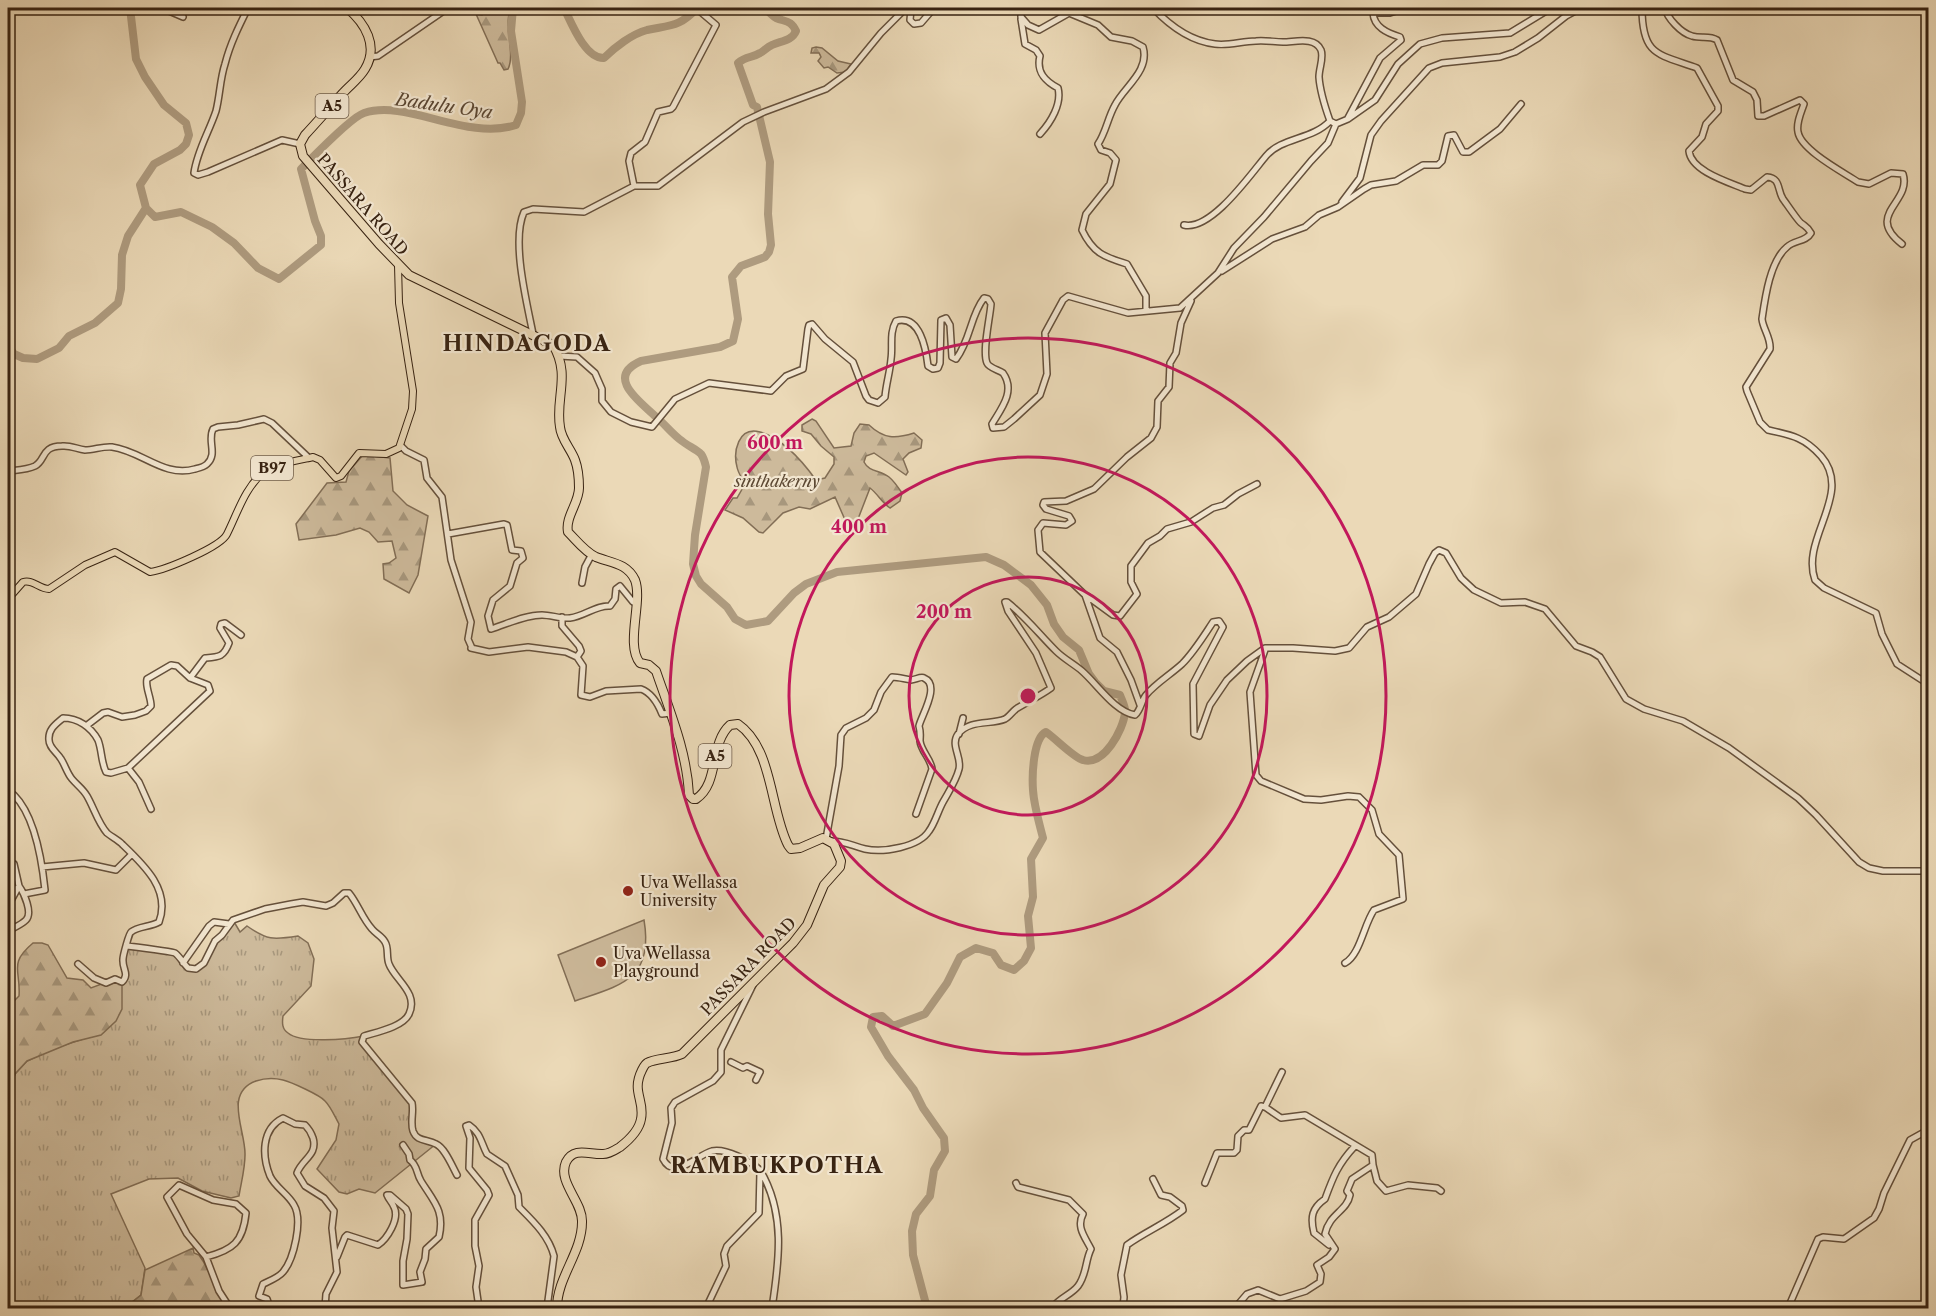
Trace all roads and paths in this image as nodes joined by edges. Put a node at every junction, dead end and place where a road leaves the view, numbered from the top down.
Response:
1 (11, 8) edge
2 (162, 8) edge
3 (248, 8) edge
4 (347, 8) edge
5 (448, 8) edge
6 (907, 8) edge
7 (934, 8) edge
8 (1021, 8) edge
9 (1154, 8) edge
10 (1405, 8) edge
11 (1551, 8) edge
12 (1581, 8) edge
13 (1642, 8) edge
14 (1665, 8) edge
15 (698, 10) edge
16 (8, 12) edge
17 (183, 17) dead end
18 (1021, 17) junction
19 (369, 57) junction
20 (1521, 104) dead end
21 (1348, 119) junction
22 (1333, 123) junction
23 (1040, 134) dead end
24 (300, 144) junction
25 (634, 186) junction
26 (1338, 207) junction
27 (1184, 225) dead end
28 (1902, 244) dead end
29 (398, 265) junction
30 (1218, 273) junction
31 (1192, 299) junction
32 (1146, 311) junction
33 (533, 334) junction
34 (558, 356) junction
35 (401, 446) junction
36 (309, 458) junction
37 (8, 471) edge
38 (1257, 484) dead end
39 (447, 534) junction
40 (592, 554) junction
41 (582, 583) dead end
42 (1085, 595) junction
43 (8, 599) edge
44 (636, 602) junction
45 (562, 617) junction
46 (241, 635) dead end
47 (1265, 648) junction
48 (577, 657) junction
49 (190, 678) junction
50 (1929, 684) edge
51 (1140, 705) junction
52 (671, 713) junction
53 (963, 718) dead end
54 (86, 726) junction
55 (959, 734) junction
56 (128, 768) junction
57 (14, 795) dead end
58 (151, 809) dead end
59 (916, 814) dead end
60 (828, 840) junction
61 (131, 855) junction
62 (14, 864) dead end
63 (42, 867) junction
64 (1929, 875) edge
65 (8, 876) edge
66 (17, 889) junction
67 (24, 894) junction
68 (8, 906) edge
69 (230, 924) junction
70 (8, 931) edge
71 (127, 946) junction
72 (183, 963) junction
73 (1345, 963) dead end
74 (78, 964) dead end
75 (757, 978) junction
76 (731, 1062) dead end
77 (1282, 1072) dead end
78 (756, 1080) dead end
79 (1265, 1107) junction
80 (1929, 1130) edge
81 (403, 1145) dead end
82 (1355, 1146) junction
83 (1373, 1165) junction
84 (760, 1170) junction
85 (457, 1175) dead end
86 (1153, 1179) dead end
87 (1205, 1183) dead end
88 (1016, 1184) dead end
89 (1441, 1191) dead end
90 (1334, 1250) junction
91 (206, 1257) junction
92 (336, 1259) junction
93 (230, 1308) edge
94 (270, 1308) edge
95 (325, 1308) edge
96 (479, 1308) edge
97 (547, 1308) edge
98 (557, 1308) edge
99 (706, 1308) edge
100 (772, 1308) edge
101 (1052, 1308) edge
102 (1123, 1308) edge
103 (1235, 1308) edge
104 (1788, 1308) edge

1 - 16 street
2 - 17 street
3 - 24 street
4 - 19 highway
5 - 19 street
6 - 7 street
6 - 25 street
8 - 18 street
9 - 22 street
10 - 21 street
11 - 21 street
12 - 26 street
13 - 50 street
14 - 28 street
15 - 25 street
18 - 23 street
18 - 32 street
19 - 24 highway, PASSARA ROAD / A5
20 - 26 street
21 - 22 street
22 - 27 street
22 - 30 street
24 - 29 highway, PASSARA ROAD
25 - 33 street
26 - 30 street
29 - 33 highway, PASSARA ROAD
29 - 35 main road
30 - 31 street
31 - 32 street
31 - 42 street
32 - 34 street
33 - 34 highway, PASSARA ROAD
34 - 40 highway, A5
35 - 36 main road, B97
35 - 39 street
36 - 37 street
36 - 43 main road, B97
38 - 42 street
39 - 45 street
39 - 48 street
40 - 41 street
40 - 44 highway, A5
42 - 51 street
44 - 45 street
44 - 52 highway, A5
45 - 48 street
46 - 49 street
47 - 51 street
47 - 64 street
47 - 73 street
48 - 52 street
49 - 54 street
49 - 56 street
51 - 55 street
52 - 60 highway, A5
53 - 55 street
54 - 56 street
54 - 61 street
55 - 60 street
56 - 58 street
57 - 63 street
59 - 60 street
60 - 75 highway, PASSARA ROAD
61 - 63 street
61 - 71 street
62 - 66 street
63 - 67 street
65 - 66 street
66 - 67 street
66 - 68 street
67 - 70 street
69 - 72 street
69 - 72 street
69 - 85 street
71 - 72 street
71 - 74 street
75 - 84 street
75 - 98 highway, PASSARA ROAD
76 - 78 street
77 - 79 street
79 - 82 street
79 - 87 street
80 - 104 street
81 - 92 street
82 - 83 street
82 - 90 street
83 - 89 street
83 - 90 street
84 - 99 street
84 - 100 street
86 - 102 street
88 - 101 street
90 - 103 street
91 - 91 street
91 - 93 street
92 - 94 street
92 - 95 street
96 - 97 street

